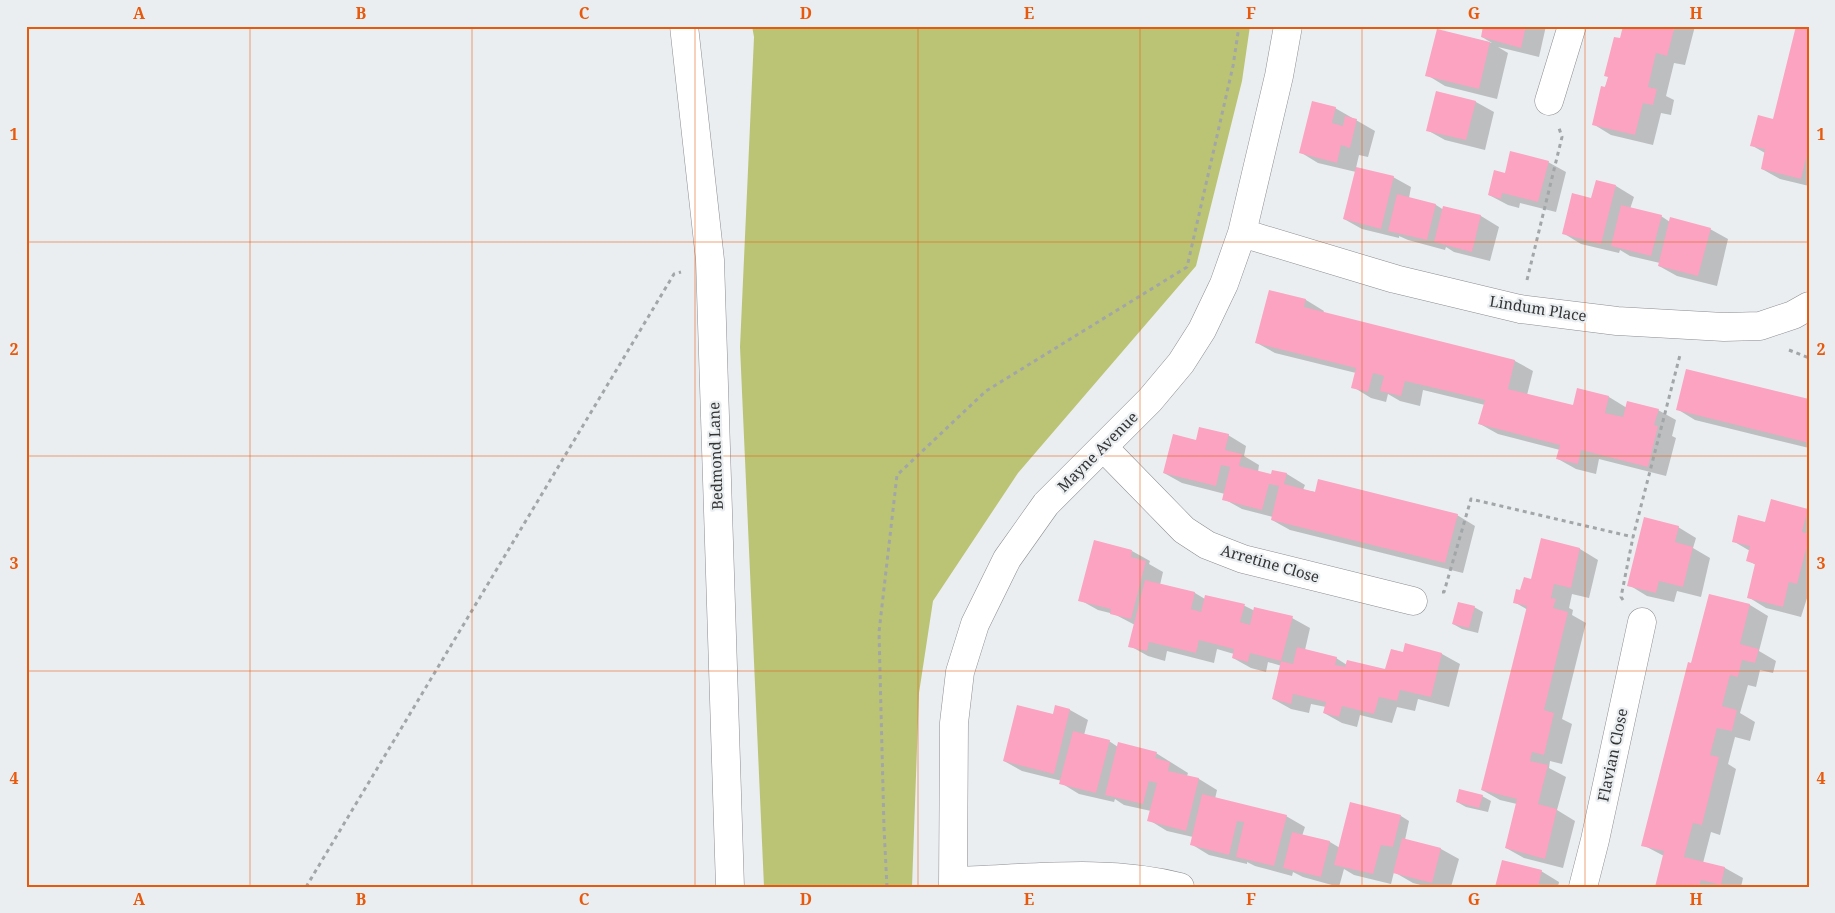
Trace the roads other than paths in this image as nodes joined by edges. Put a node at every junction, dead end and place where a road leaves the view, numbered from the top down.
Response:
1 (684, 26) edge
2 (1288, 26) edge
3 (1572, 26) edge
4 (1549, 101) road end
5 (1242, 233) junction
6 (1809, 306) edge
7 (1103, 447) junction
8 (1424, 596) road end
9 (1642, 622) road end
10 (953, 884) edge
11 (730, 887) edge
12 (1180, 887) edge
13 (1583, 887) edge

1 - 11 street, Bedmond Lane
2 - 5 street, Mayne Avenue
3 - 4 street
5 - 6 street, Lindum Place
5 - 7 street, Mayne Avenue
7 - 8 street, Arretine Close
7 - 10 street, Mayne Avenue
9 - 13 street, Flavian Close
10 - 12 street

